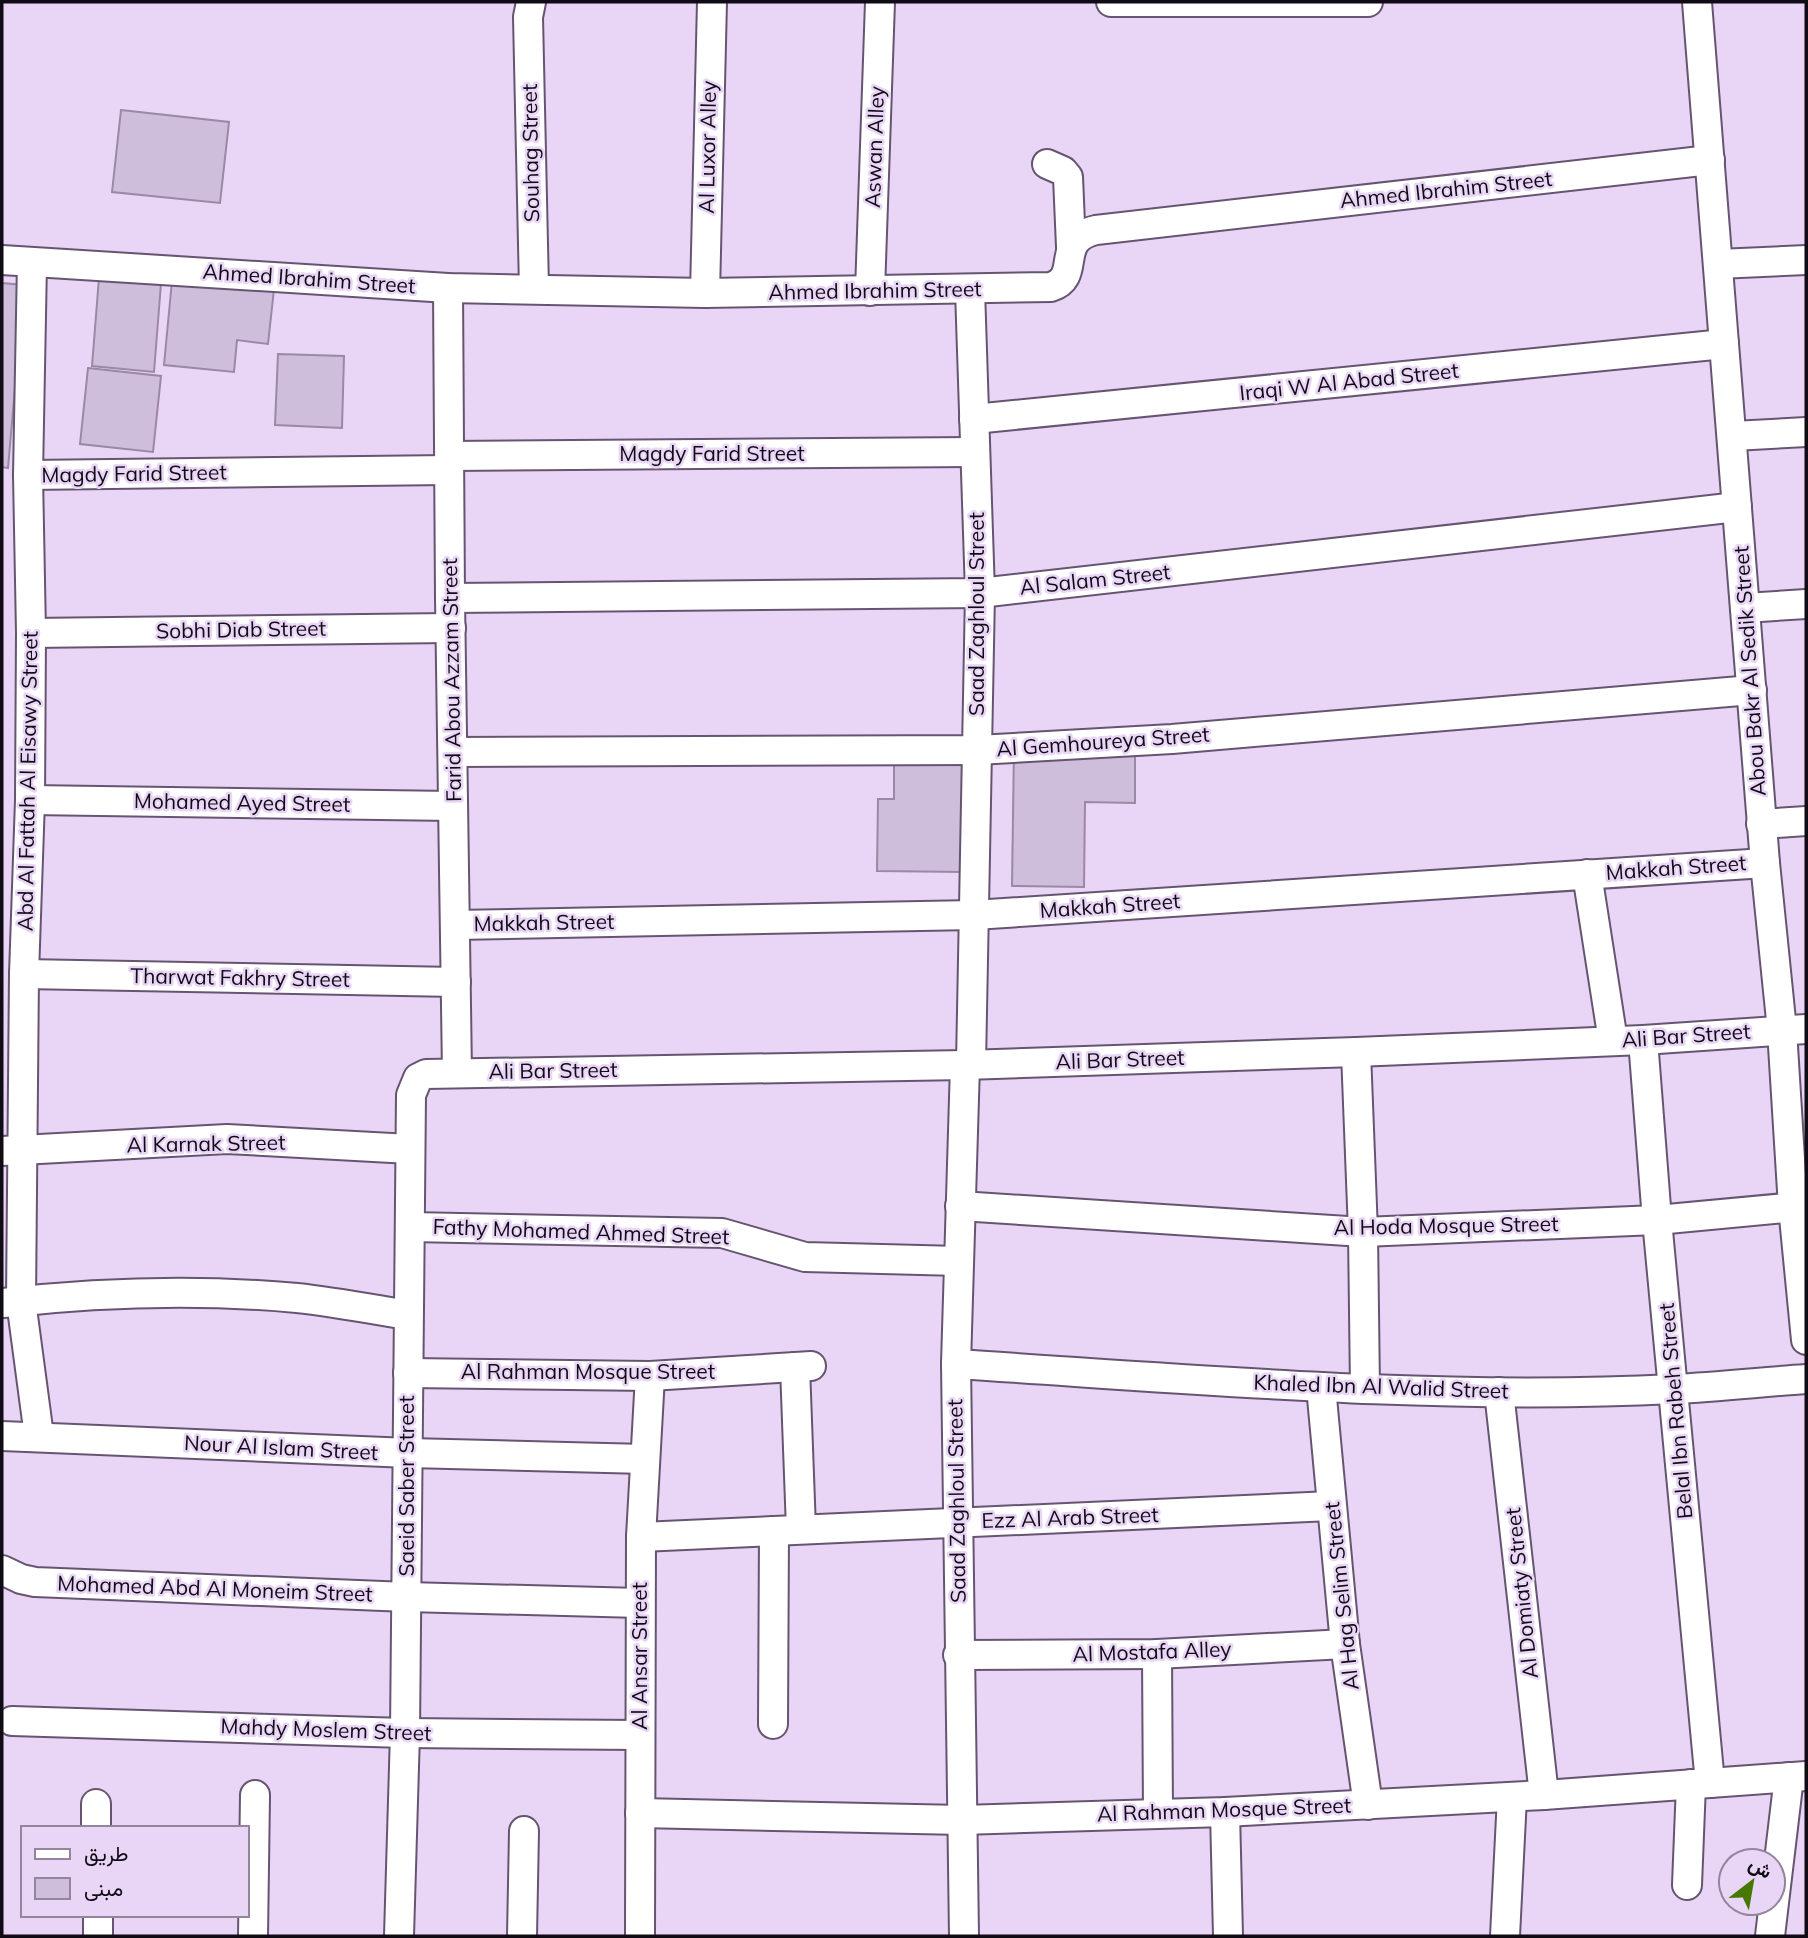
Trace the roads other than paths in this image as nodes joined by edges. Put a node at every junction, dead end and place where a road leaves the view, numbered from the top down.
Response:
1 (712, 2) edge
2 (880, 2) edge
3 (1111, 2) edge
4 (1368, 2) edge
5 (1697, 2) edge
6 (530, 9) edge
7 (1710, 160) junction
8 (1047, 164) dead end
9 (1071, 247) junction
10 (2, 260) edge
11 (1806, 260) edge
12 (32, 262) junction
13 (1718, 264) junction
14 (448, 288) junction
15 (534, 289) junction
16 (970, 290) junction
17 (870, 292) junction
18 (705, 293) junction
19 (1724, 344) junction
20 (974, 419) junction
21 (1806, 432) edge
22 (1732, 436) junction
23 (975, 452) junction
24 (450, 463) junction
25 (29, 475) junction
26 (1737, 507) junction
27 (980, 593) junction
28 (450, 598) junction
29 (1806, 604) edge
30 (1745, 608) junction
31 (451, 628) junction
32 (31, 633) junction
33 (1752, 690) junction
34 (978, 750) junction
35 (453, 752) junction
36 (30, 800) junction
37 (453, 806) junction
38 (1806, 821) edge
39 (1761, 824) junction
40 (1765, 863) junction
41 (1587, 874) junction
42 (974, 915) junction
43 (455, 925) junction
44 (24, 974) junction
45 (456, 982) junction
46 (1794, 1029) edge
47 (1643, 1040) junction
48 (1612, 1041) junction
49 (1356, 1052) junction
50 (968, 1065) junction
51 (457, 1073) junction
52 (410, 1149) junction
53 (12, 1152) edge
54 (960, 1206) junction
55 (1799, 1207) edge
56 (1657, 1220) junction
57 (410, 1227) junction
58 (1363, 1231) junction
59 (958, 1261) junction
60 (11, 1302) edge
61 (408, 1315) junction
62 (1806, 1340) edge
63 (956, 1364) junction
64 (408, 1373) junction
65 (650, 1376) junction
66 (1806, 1379) edge
67 (1321, 1387) junction
68 (1365, 1389) junction
69 (1674, 1389) junction
70 (1499, 1392) junction
71 (2, 1436) edge
72 (39, 1436) junction
73 (409, 1453) junction
74 (645, 1460) junction
75 (1331, 1506) junction
76 (957, 1522) junction
77 (787, 1530) junction
78 (641, 1537) junction
79 (2, 1570) edge
80 (407, 1597) junction
81 (640, 1603) junction
82 (1345, 1644) junction
83 (1157, 1654) junction
84 (958, 1655) junction
85 (12, 1721) dead end
86 (773, 1724) dead end
87 (405, 1733) junction
88 (640, 1735) junction
89 (1798, 1777) edge
90 (1701, 1784) junction
91 (255, 1795) dead end
92 (1544, 1795) junction
93 (1512, 1797) junction
94 (1368, 1805) junction
95 (1225, 1812) junction
96 (640, 1813) junction
97 (1158, 1813) junction
98 (962, 1820) junction
99 (524, 1831) dead end
100 (1687, 1885) dead end
101 (98, 1917) edge
102 (99, 1936) edge
103 (253, 1936) edge
104 (399, 1936) edge
105 (522, 1936) edge
106 (640, 1936) edge
107 (964, 1936) edge
108 (1228, 1936) edge
109 (1505, 1936) edge
110 (1770, 1936) edge

1 - 18 street, Al Luxor Alley
2 - 17 street, Aswan Alley
3 - 4 street
5 - 7 street, Abou Bakr Al Sedik Street
6 - 15 street, Souhag Street
7 - 9 street, Ahmed Ibrahim Street
7 - 13 street, Abou Bakr Al Sedik Street
8 - 9 street
9 - 16 street, Ahmed Ibrahim Street
10 - 12 street, Ahmed Ibrahim Street
11 - 13 street
12 - 14 street, Ahmed Ibrahim Street
12 - 25 street, Abd Al Fattah Al Eisawy Street
13 - 19 street, Abou Bakr Al Sedik Street
14 - 15 street, Ahmed Ibrahim Street
14 - 24 street, Farid Abou Azzam Street
15 - 18 street, Ahmed Ibrahim Street
16 - 17 street, Ahmed Ibrahim Street
16 - 20 street, Saad Zaghloul Street
17 - 18 street, Ahmed Ibrahim Street
19 - 20 street, Iraqi W Al Abad Street
19 - 22 street, Abou Bakr Al Sedik Street
20 - 23 street, Saad Zaghloul Street
21 - 22 street
22 - 26 street, Abou Bakr Al Sedik Street
23 - 24 street, Magdy Farid Street
23 - 27 street, Saad Zaghloul Street
24 - 25 street, Magdy Farid Street
24 - 28 street, Farid Abou Azzam Street
25 - 32 street, Abd Al Fattah Al Eisawy Street
26 - 27 street, Al Salam Street
26 - 30 street, Abou Bakr Al Sedik Street
27 - 28 street, Al Salam Street
27 - 34 street, Saad Zaghloul Street
28 - 31 street, Farid Abou Azzam Street
29 - 30 street
30 - 33 street, Abou Bakr Al Sedik Street
31 - 32 street, Sobhi Diab Street
31 - 35 street, Farid Abou Azzam Street
32 - 36 street, Abd Al Fattah Al Eisawy Street
33 - 34 street, Al Gemhoureya Street
33 - 39 street, Abou Bakr Al Sedik Street
34 - 35 street, Al Gemhoureya Street
34 - 42 street, Saad Zaghloul Street
35 - 37 street, Farid Abou Azzam Street
36 - 37 street, Mohamed Ayed Street
36 - 44 street, Abd Al Fattah Al Eisawy Street
37 - 43 street, Farid Abou Azzam Street
38 - 39 street, Makkah Street
39 - 40 street, Abou Bakr Al Sedik Street
40 - 41 street, Makkah Street
40 - 46 street, Abou Bakr Al Sedik Street
41 - 42 street, Makkah Street
41 - 48 street
42 - 43 street, Makkah Street
42 - 50 street, Saad Zaghloul Street
43 - 45 street, Farid Abou Azzam Street
44 - 45 street, Tharwat Fakhry Street
44 - 53 street, Abd Al Fattah Al Eisawy Street
45 - 51 street, Farid Abou Azzam Street
46 - 47 street, Ali Bar Street
46 - 55 street, Abou Bakr Al Sedik Street
47 - 48 street, Ali Bar Street
47 - 56 street, Belal Ibn Rabeh Street
48 - 49 street, Ali Bar Street
49 - 50 street, Ali Bar Street
49 - 58 street
50 - 51 street, Ali Bar Street
50 - 54 street, Saad Zaghloul Street
51 - 52 street, Saeid Saber Street
52 - 53 street, Al Karnak Street
52 - 57 street, Saeid Saber Street
53 - 60 street, Abd Al Fattah Al Eisawy Street
54 - 58 street, Al Hoda Mosque Street
54 - 59 street, Saad Zaghloul Street
55 - 56 street, Al Hoda Mosque Street
55 - 62 street, Abou Bakr Al Sedik Street
56 - 58 street, Al Hoda Mosque Street
56 - 69 street, Belal Ibn Rabeh Street
57 - 59 street, Fathy Mohamed Ahmed Street
57 - 61 street, Saeid Saber Street
58 - 68 street
59 - 63 street, Saad Zaghloul Street
60 - 61 street
60 - 72 street, Abd Al Fattah Al Eisawy Street
61 - 64 street, Saeid Saber Street
63 - 67 street, Khaled Ibn Al Walid Street
63 - 76 street, Saad Zaghloul Street
64 - 65 street, Al Rahman Mosque Street
64 - 73 street, Saeid Saber Street
65 - 74 street, Al Ansar Street
65 - 77 street, Al Rahman Mosque Street
66 - 69 street, Khaled Ibn Al Walid Street
67 - 68 street, Khaled Ibn Al Walid Street
67 - 75 street, Al Hag Selim Street
68 - 70 street, Khaled Ibn Al Walid Street
69 - 70 street, Khaled Ibn Al Walid Street
69 - 90 street, Belal Ibn Rabeh Street
70 - 92 street, Al Domiaty Street
71 - 72 street, Nour Al Islam Street
72 - 73 street, Nour Al Islam Street
73 - 74 street, Nour Al Islam Street
73 - 80 street, Saeid Saber Street
74 - 78 street, Al Ansar Street
75 - 76 street, Ezz Al Arab Street
75 - 82 street, Al Hag Selim Street
76 - 77 street, Ezz Al Arab Street
76 - 84 street, Saad Zaghloul Street
77 - 78 street, Ezz Al Arab Street
77 - 86 street
78 - 81 street, Al Ansar Street
79 - 80 street, Mohamed Abd Al Moneim Street
80 - 81 street, Mohamed Abd Al Moneim Street
80 - 87 street, Saeid Saber Street
81 - 88 street, Al Ansar Street
82 - 83 street, Al Mostafa Alley
82 - 94 street, Al Hag Selim Street
83 - 84 street, Al Mostafa Alley
83 - 97 street
84 - 98 street, Saad Zaghloul Street
85 - 87 street, Mahdy Moslem Street
87 - 88 street, Mahdy Moslem Street
87 - 104 street, Saeid Saber Street
88 - 96 street, Al Ansar Street
89 - 90 street, Al Rahman Mosque Street
89 - 110 street
90 - 92 street, Al Rahman Mosque Street
90 - 100 street, Belal Ibn Rabeh Street
91 - 103 street
92 - 93 street, Al Rahman Mosque Street
93 - 94 street, Al Rahman Mosque Street
93 - 109 street
94 - 95 street, Al Rahman Mosque Street
95 - 97 street, Al Rahman Mosque Street
95 - 108 street
96 - 98 street, Al Rahman Mosque Street
96 - 106 street, Al Ansar Street
97 - 98 street, Al Rahman Mosque Street
98 - 107 street, Saad Zaghloul Street
99 - 105 street
101 - 102 street

